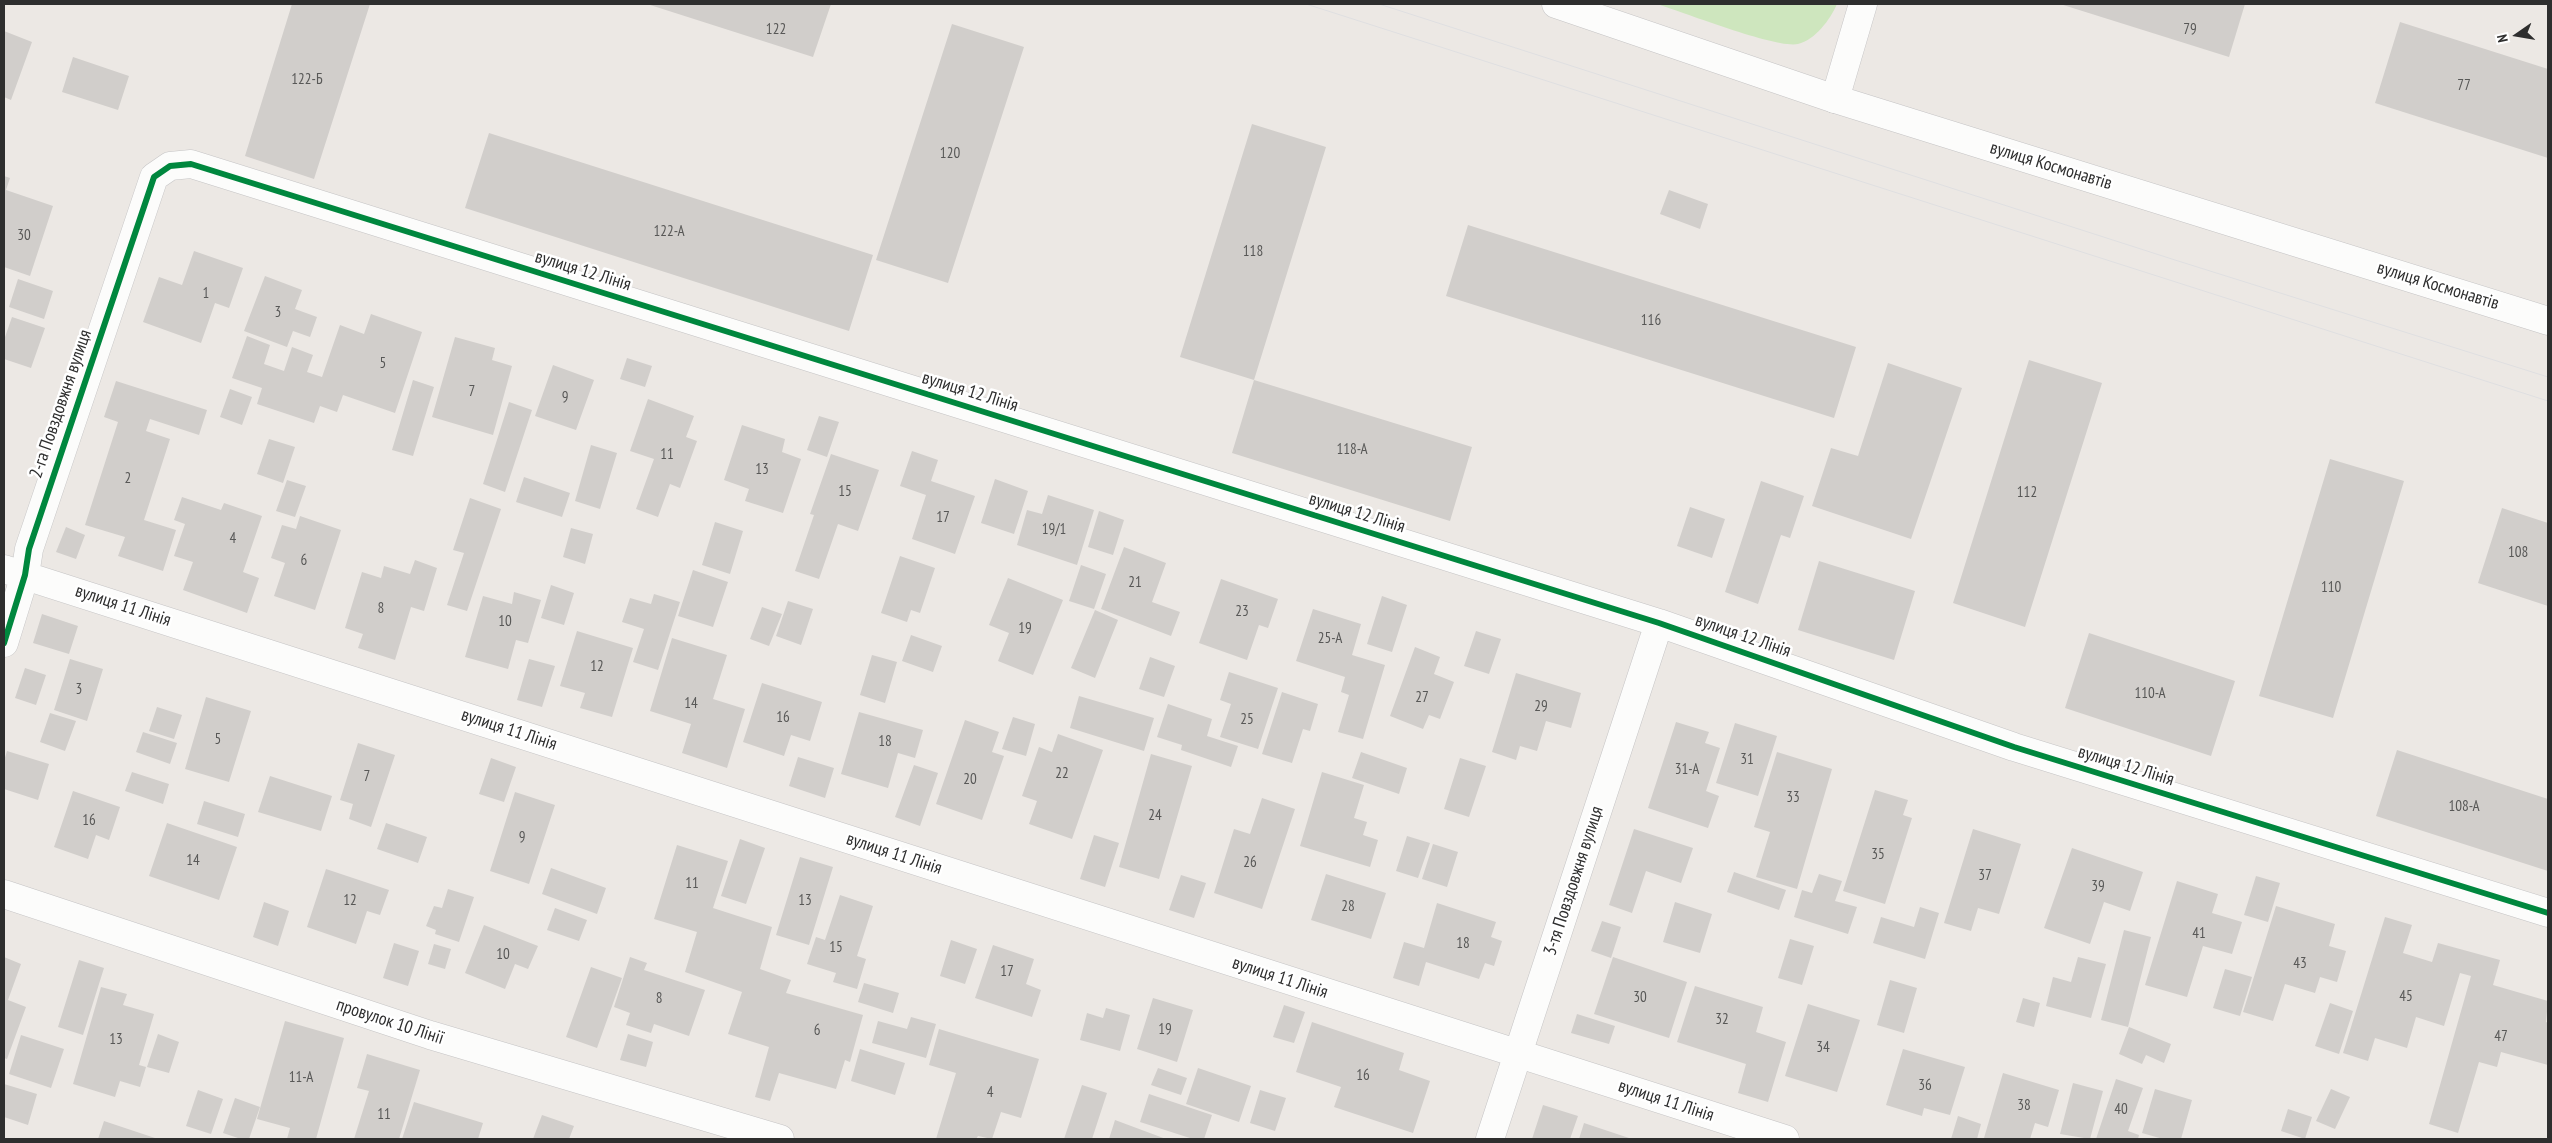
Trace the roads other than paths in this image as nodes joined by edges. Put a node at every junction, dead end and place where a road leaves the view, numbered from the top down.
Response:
1 (1556, 4) edge
2 (1863, 4) edge
3 (1835, 99) junction
4 (154, 177) joint
5 (2548, 321) edge
6 (14, 572) edge
7 (1659, 623) junction
8 (4, 643) edge
9 (4, 894) edge
10 (2548, 913) edge
11 (1517, 1054) junction
12 (780, 1139) edge
13 (1490, 1139) edge
14 (1785, 1139) edge

1 - 3 street, вулиця Космонавтів
2 - 3 street
3 - 5 street, вулиця Космонавтів
4 - 6 street, 2-га Повздовжня вулиця
4 - 7 street, вулиця 12 Лінія
6 - 8 street, 2-га Повздовжня вулиця
6 - 11 street, вулиця 11 Лінія
7 - 10 street, вулиця 12 Лінія
7 - 11 street, 3-тя Повздовжня вулиця
9 - 12 street, провулок 10 Лінії
11 - 13 street, 3-тя Повздовжня вулиця
11 - 14 street, вулиця 11 Лінія

